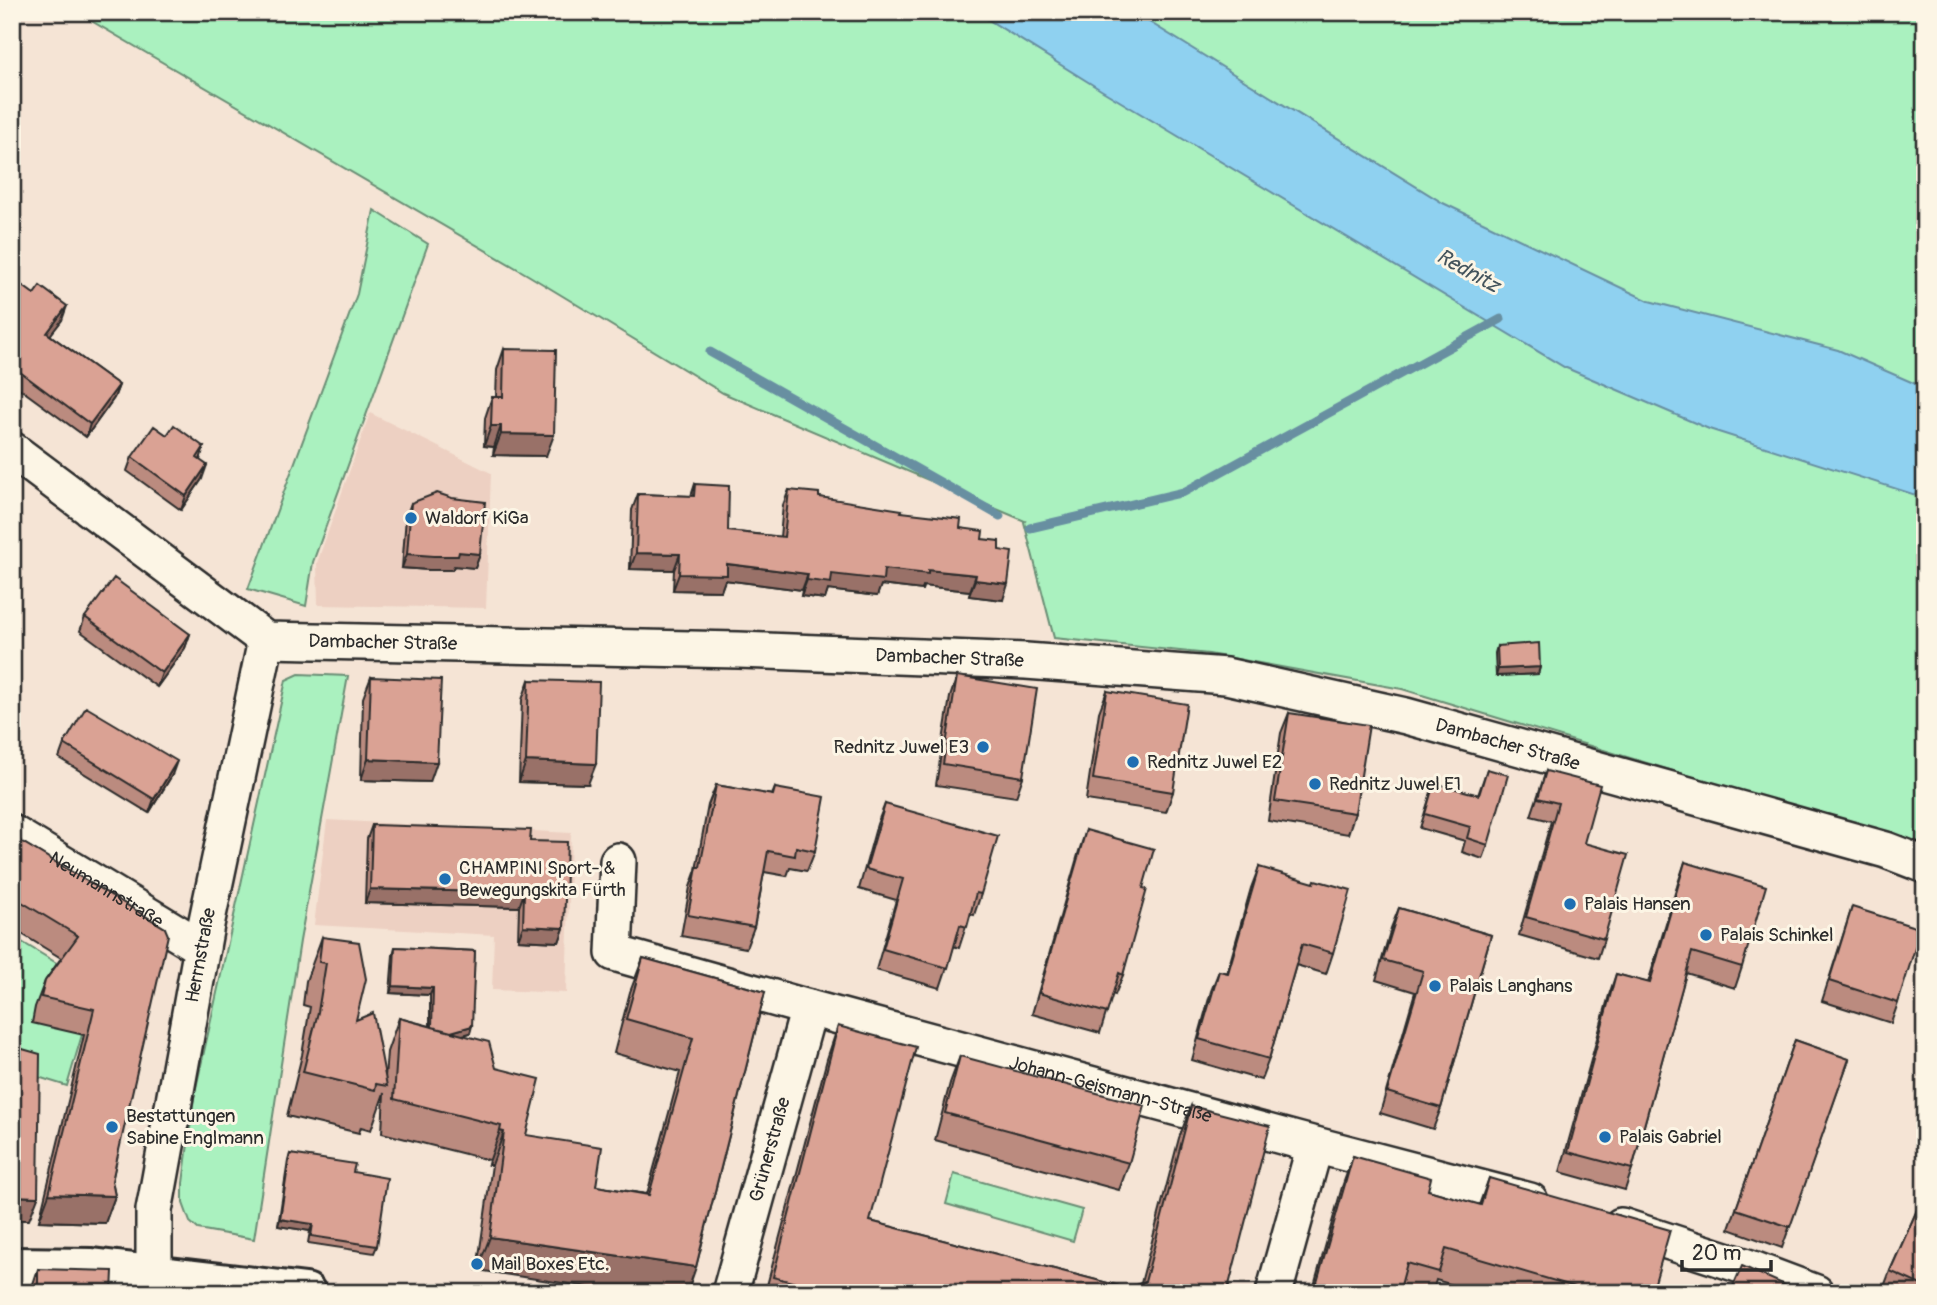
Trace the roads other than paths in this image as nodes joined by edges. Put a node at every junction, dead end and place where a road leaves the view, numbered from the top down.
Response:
1 (12, 450) edge
2 (266, 640) junction
3 (12, 833) edge
4 (618, 861) dead end
5 (1925, 865) edge
6 (202, 948) junction
7 (809, 1008) junction
8 (1315, 1145) junction
9 (12, 1267) edge
10 (154, 1275) junction
11 (306, 1293) edge
12 (730, 1293) edge
13 (1274, 1293) edge
14 (1816, 1293) edge

1 - 2 street
2 - 5 street, Dambacher Straße
2 - 6 street, Herrnstraße
3 - 6 street, Neumannstraße
4 - 7 street
6 - 10 street, Herrnstraße
7 - 8 street, Johann-Geismann-Straße
7 - 12 street, Grünerstraße
8 - 13 street
8 - 14 street, Johann-Geismann-Straße
9 - 10 main road
10 - 11 main road

